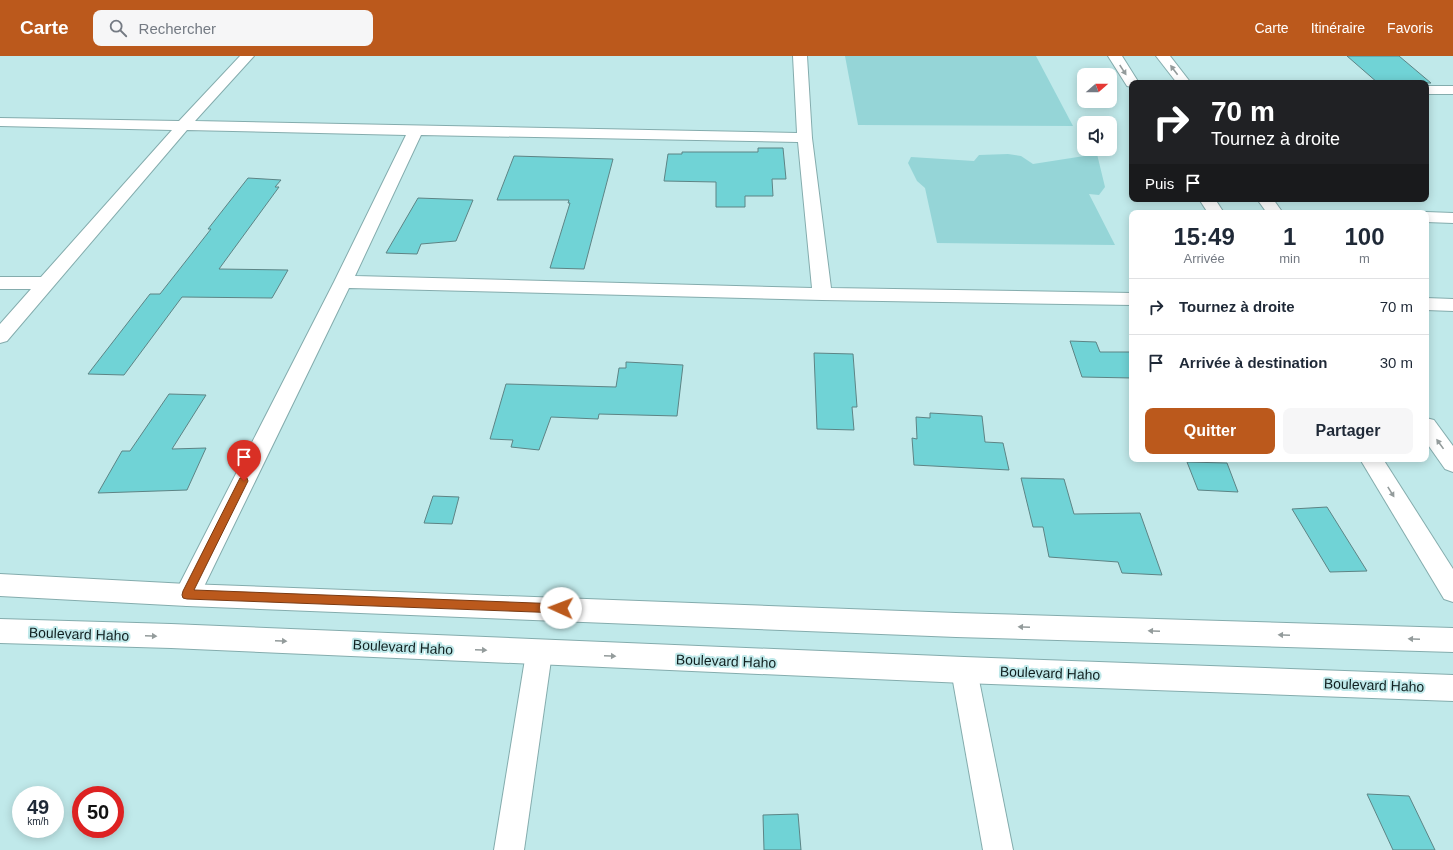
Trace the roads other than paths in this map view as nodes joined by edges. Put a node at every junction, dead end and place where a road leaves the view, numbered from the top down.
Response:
1 (247, 56) edge
2 (800, 56) edge
3 (1115, 56) edge
4 (1163, 56) edge
5 (1130, 80) edge
6 (1182, 80) edge
7 (1429, 90) edge
8 (1453, 90) edge
9 (0, 122) edge
10 (183, 126) junction
11 (416, 130) junction
12 (805, 138) junction
13 (1429, 217) edge
14 (1453, 218) edge
15 (343, 282) junction
16 (0, 283) edge
17 (47, 283) junction
18 (822, 294) junction
19 (1129, 299) edge
20 (1429, 304) edge
21 (1453, 305) edge
22 (0, 336) edge
23 (1429, 430) edge
24 (1373, 462) edge
25 (1453, 463) edge
26 (0, 585) edge
27 (1453, 591) edge
28 (187, 595) junction
29 (0, 631) edge
30 (1453, 640) edge
31 (539, 653) junction
32 (964, 670) junction
33 (1453, 688) edge
34 (509, 850) edge
35 (998, 850) edge

1 - 10 street
2 - 12 street
3 -> 5 street
6 -> 4 street
7 - 8 street
9 - 10 street
10 - 11 street
10 - 17 street
11 - 12 street
11 - 15 street
12 - 18 street
13 - 14 street
15 - 18 street
15 - 28 street
16 - 17 street
17 - 22 street
18 - 19 street
20 - 21 street
25 -> 23 street
24 -> 27 street
26 - 28 street
30 -> 28 street
29 -> 31 street, Boulevard Haho
31 -> 32 street, Boulevard Haho
31 - 34 street
32 - 33 street, Boulevard Haho
32 - 35 street

